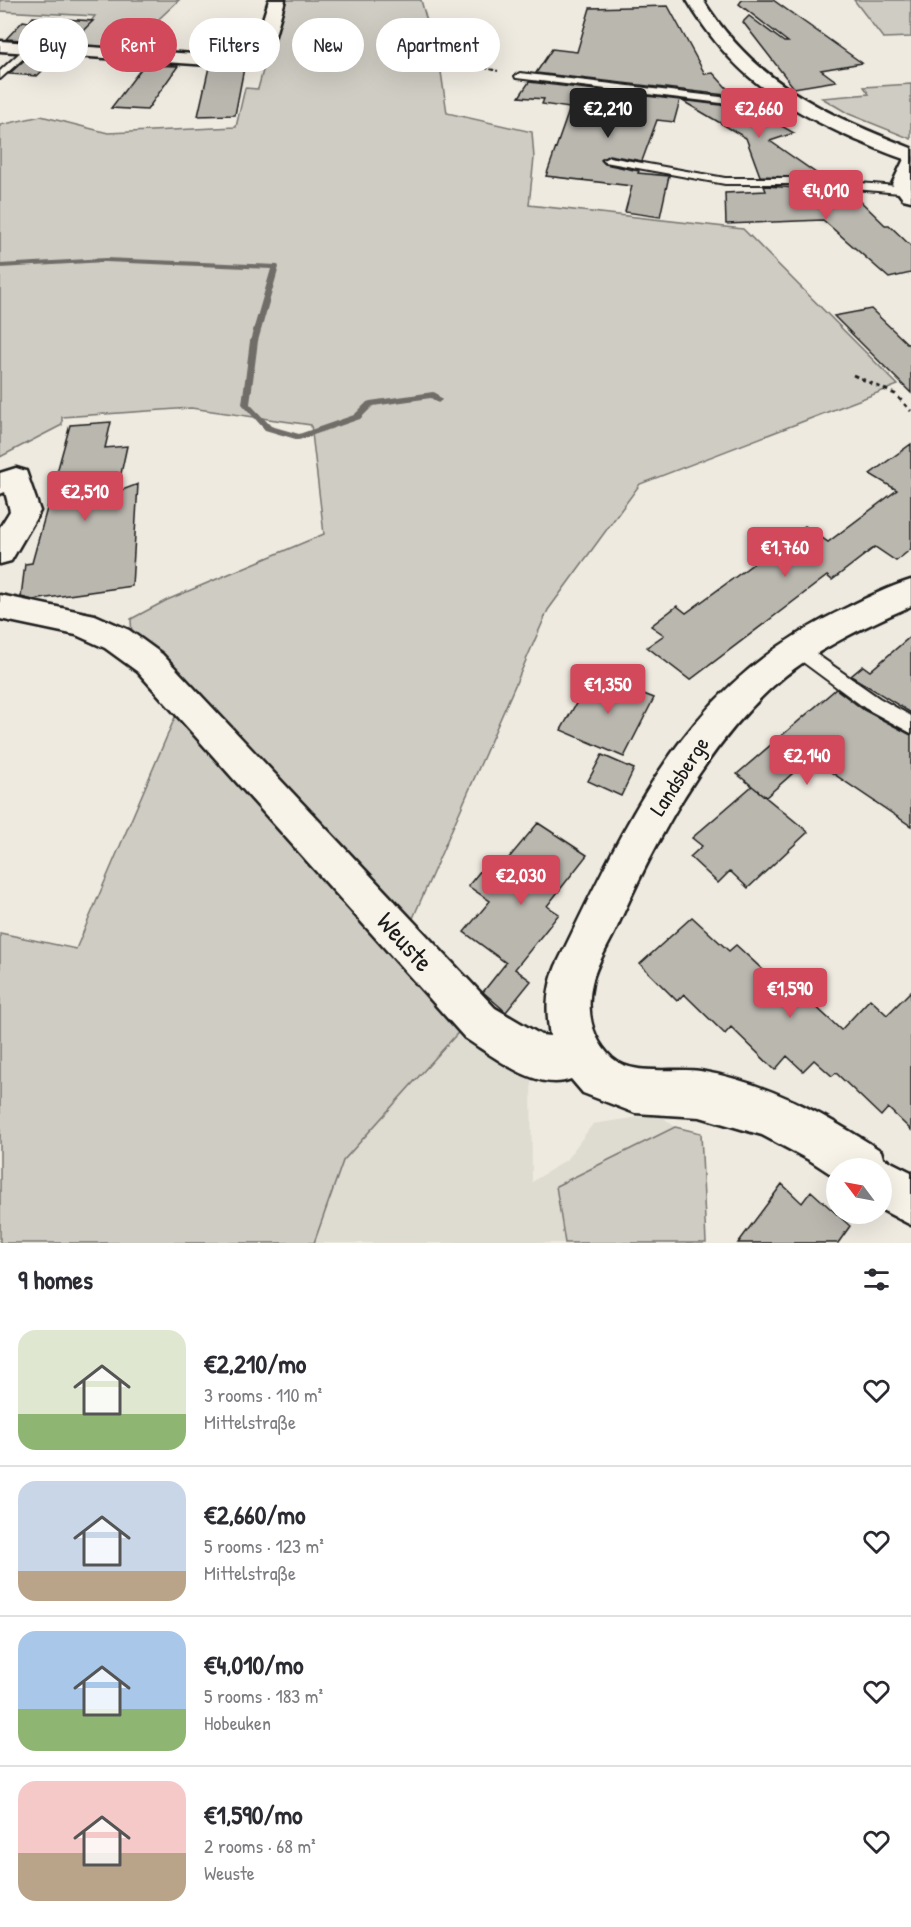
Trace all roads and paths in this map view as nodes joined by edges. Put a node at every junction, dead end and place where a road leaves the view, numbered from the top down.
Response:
1 (277, 0) edge
2 (695, 0) edge
3 (0, 46) edge
4 (18, 47) edge
5 (88, 52) edge
6 (18, 59) edge
7 (500, 71) edge
8 (0, 76) edge
9 (520, 76) joint
10 (795, 103) junction
11 (911, 155) edge
12 (609, 160) dead end
13 (911, 163) edge
14 (910, 192) edge
15 (853, 375) dead end
16 (911, 411) edge
17 (0, 484) edge
18 (0, 554) edge
19 (911, 592) edge
20 (0, 607) edge
21 (799, 649) junction
22 (911, 725) edge
23 (575, 1050) junction
24 (849, 1158) edge
25 (892, 1188) edge
26 (911, 1201) edge

1 - 5 street
2 - 10 street
3 - 4 street
6 - 8 lane
7 - 9 path
9 - 10 lane
10 - 11 street
12 - 14 lane
13 - 14 street
15 - 16 path
17 - 18 street
19 - 21 street, Landsberge
20 - 23 street, Weuste
21 - 22 lane
21 - 23 street, Landsberge
23 - 24 street
25 - 26 street

